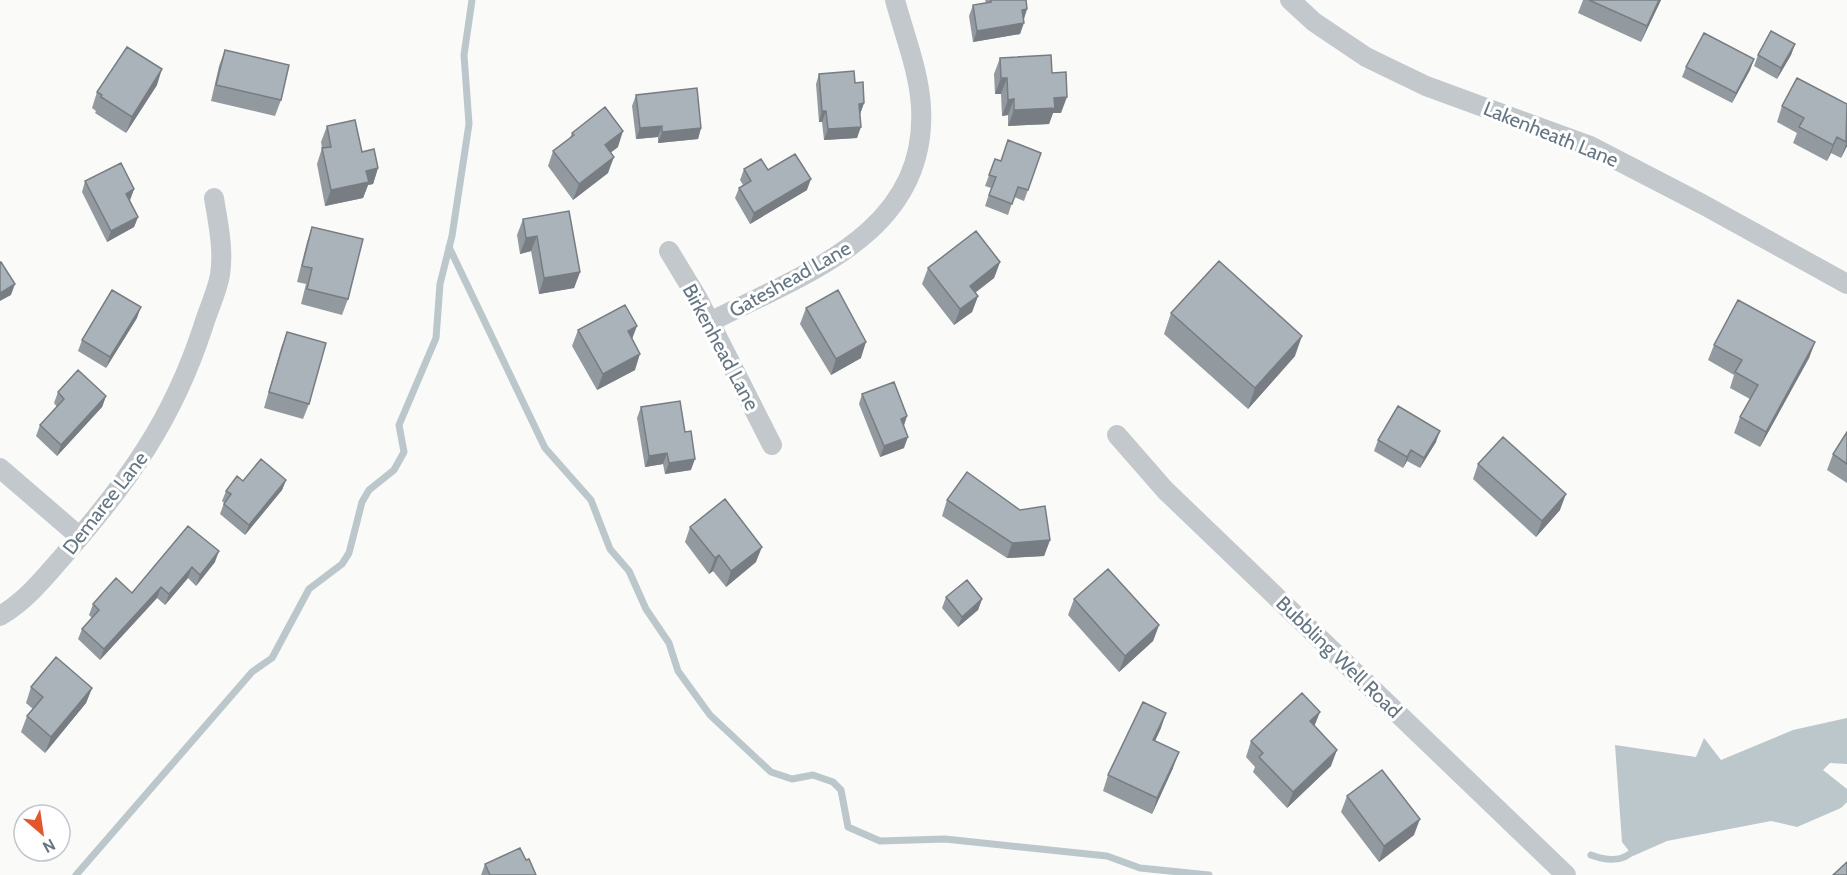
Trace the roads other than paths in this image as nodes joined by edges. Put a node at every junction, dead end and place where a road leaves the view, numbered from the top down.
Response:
1 (895, 0) edge
2 (1290, 0) edge
3 (214, 198) dead end
4 (669, 251) dead end
5 (1847, 284) edge
6 (710, 322) junction
7 (1117, 435) dead end
8 (772, 445) dead end
9 (0, 468) edge
10 (80, 537) junction
11 (0, 616) edge
12 (1566, 875) edge

1 - 6 street, Gateshead Lane
2 - 5 street, Lakenheath Lane
3 - 10 street, Demaree Lane
4 - 6 street, Birkenhead Lane
6 - 8 street, Birkenhead Lane
7 - 12 street, Bubbling Well Road
9 - 10 street
10 - 11 street, Demaree Lane

